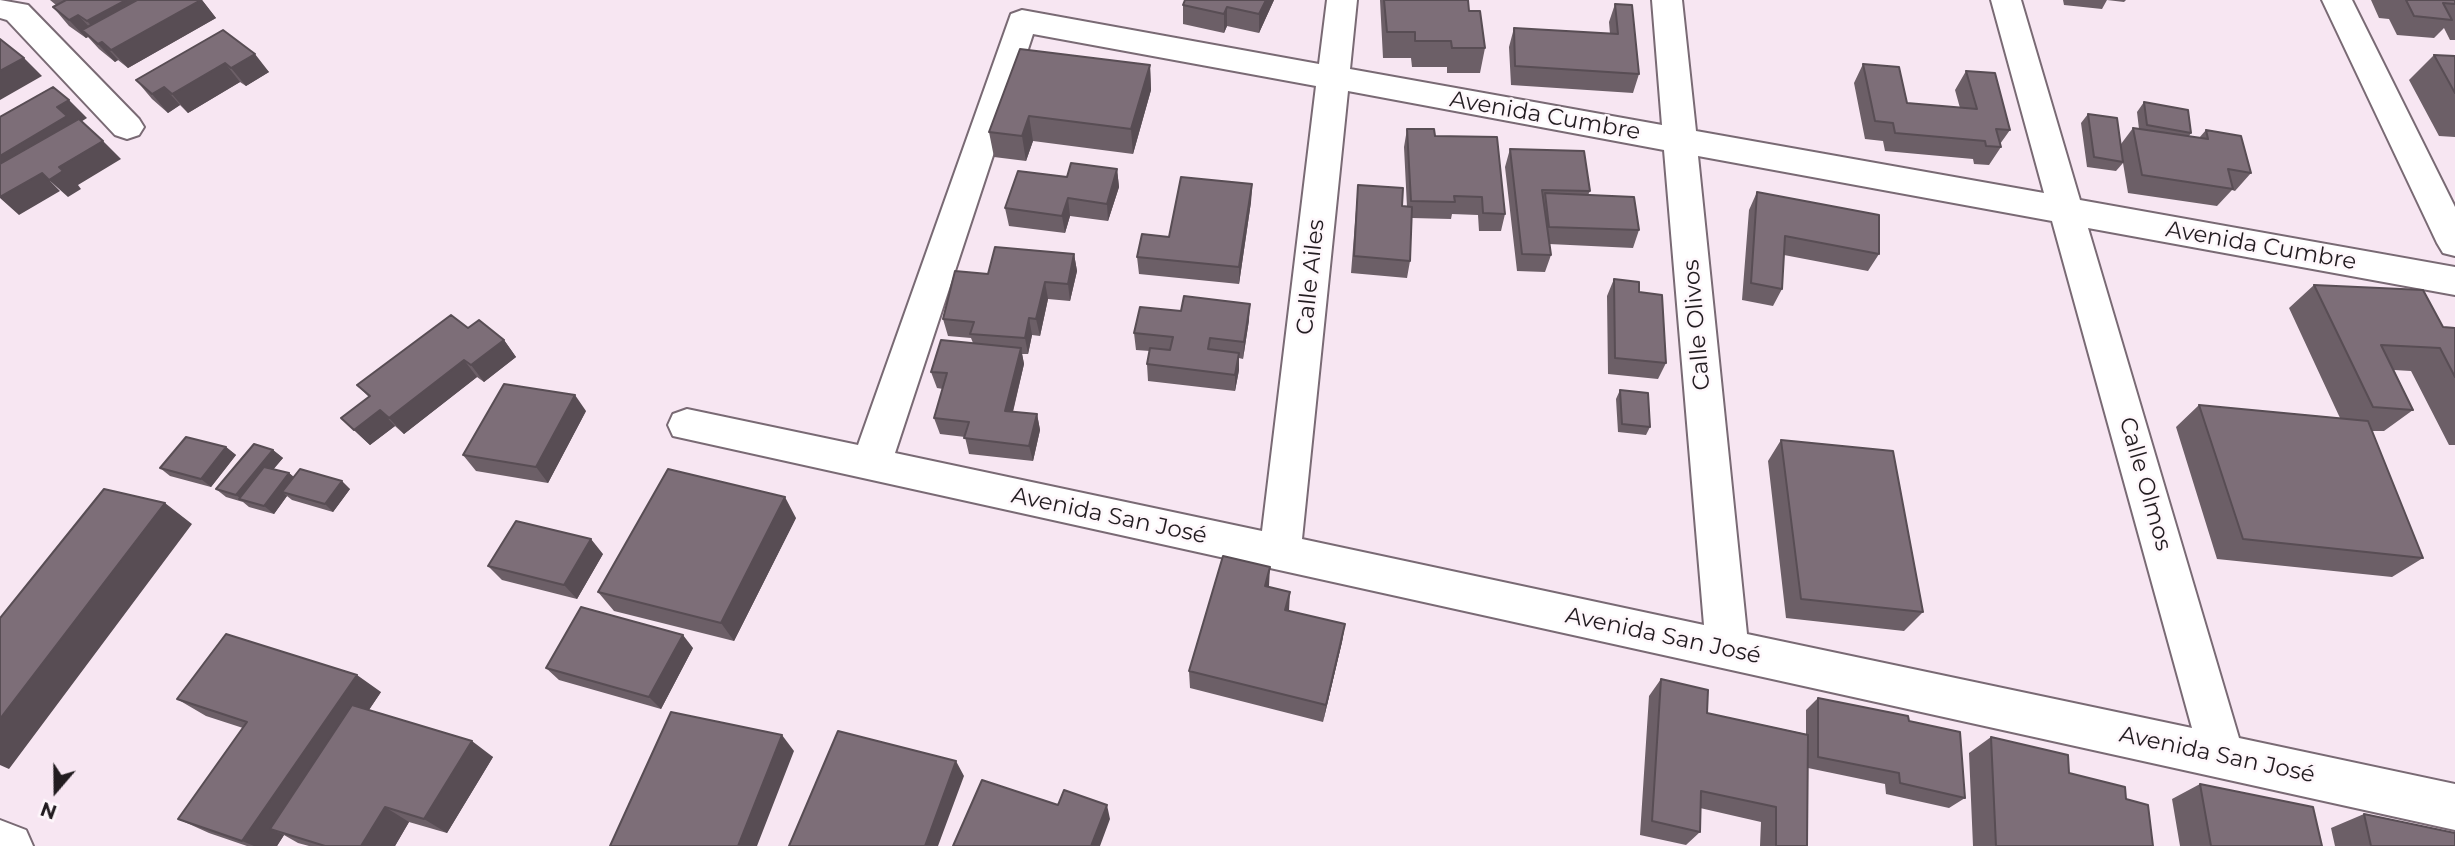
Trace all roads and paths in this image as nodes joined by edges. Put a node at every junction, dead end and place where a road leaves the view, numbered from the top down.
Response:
1 (1342, 0) edge
2 (1667, 0) edge
3 (2006, 0) edge
4 (2337, 0) edge
5 (0, 8) edge
6 (1333, 78) junction
7 (127, 127) dead end
8 (1680, 140) junction
9 (2067, 211) junction
10 (2455, 243) edge
11 (2455, 281) edge
12 (687, 425) dead end
13 (871, 465) junction
14 (1280, 553) junction
15 (1727, 649) junction
16 (2222, 757) junction
17 (2455, 807) edge
18 (0, 843) edge
19 (10, 846) edge

1 - 6 street, Calle Ailes
2 - 8 street, Calle Olivos
3 - 9 street
4 - 10 street
5 - 7 street
6 - 8 street, Avenida Cumbre
6 - 13 street, Avenida Cumbre
6 - 14 street, Calle Ailes
8 - 9 street, Avenida Cumbre
8 - 15 street, Calle Olivos
9 - 11 street, Avenida Cumbre
9 - 16 street, Calle Olmos
12 - 13 street
13 - 14 street, Avenida San José
14 - 15 street, Avenida San José
15 - 16 street, Avenida San José
16 - 17 street, Avenida San José
18 - 19 street

